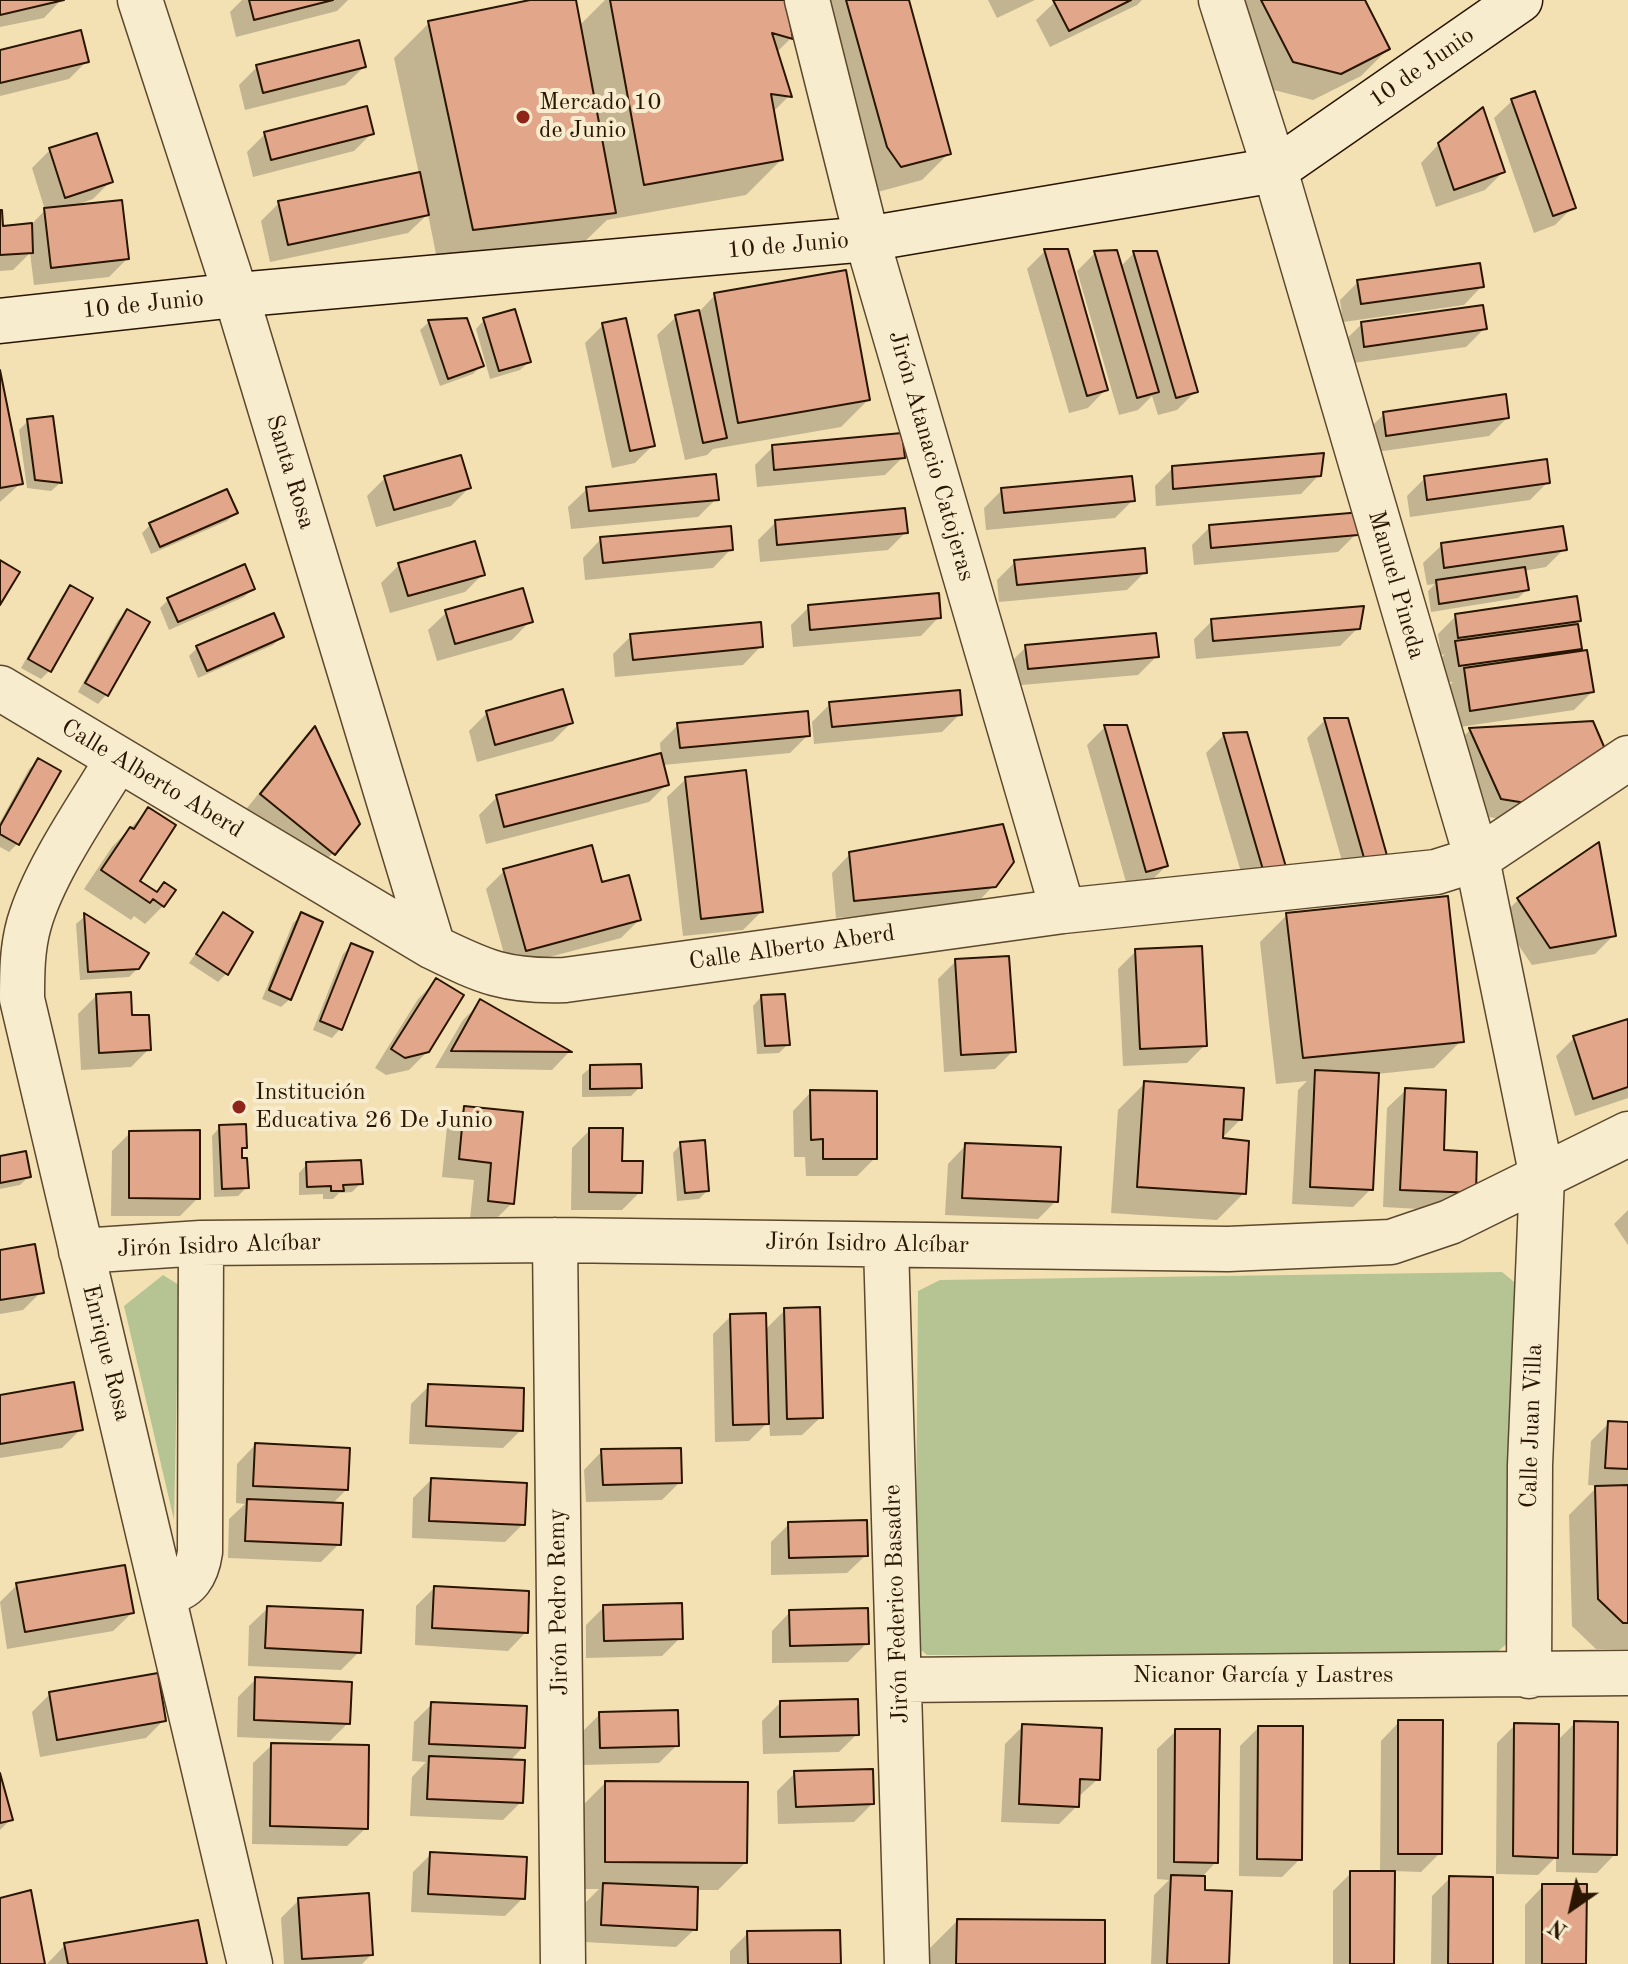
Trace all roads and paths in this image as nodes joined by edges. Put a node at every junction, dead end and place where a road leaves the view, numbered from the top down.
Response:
1 (140, 0) edge
2 (807, 0) edge
3 (1221, 0) edge
4 (1520, 0) edge
5 (1275, 170) junction
6 (867, 239) junction
7 (236, 295) junction
8 (0, 321) edge
9 (0, 688) edge
10 (1628, 758) edge
11 (118, 759) junction
12 (1477, 859) junction
13 (1063, 911) junction
14 (433, 947) junction
15 (1628, 1134) edge
16 (1542, 1177) junction
17 (555, 1240) junction
18 (201, 1243) junction
19 (886, 1245) junction
20 (81, 1251) junction
21 (163, 1592) junction
22 (1628, 1673) edge
23 (1529, 1676) junction
24 (899, 1680) junction
25 (250, 1964) edge
26 (563, 1964) edge
27 (907, 1964) edge

1 - 7 street, Santa Rosa
2 - 6 street, Jirón Atanacio Catojeras
3 - 5 street, Manuel Pineda
4 - 5 street, 10 de Junio
5 - 6 street, 10 de Junio
5 - 12 street, Manuel Pineda
6 - 7 street, 10 de Junio
6 - 13 street, Jirón Atanacio Catojeras
7 - 8 street, 10 de Junio
7 - 14 street, Santa Rosa
9 - 11 street, Calle Alberto Aberd
10 - 12 street, Calle Alberto Aberd
11 - 14 street, Calle Alberto Aberd
11 - 20 street, Enrique Rosa
12 - 13 street, Calle Alberto Aberd
12 - 16 street, Manuel Pineda
13 - 14 street, Calle Alberto Aberd
15 - 16 street, Jirón Isidro Alcíbar
16 - 19 street, Jirón Isidro Alcíbar
16 - 23 street, Calle Juan Villa
17 - 18 street, Jirón Isidro Alcíbar
17 - 19 street, Jirón Isidro Alcíbar
17 - 26 street, Jirón Pedro Remy
18 - 20 street, Jirón Isidro Alcíbar
18 - 21 street
19 - 24 street, Jirón Federico Basadre
20 - 21 street, Enrique Rosa
21 - 25 street, Enrique Rosa
22 - 23 street, Nicanor García y Lastres
23 - 24 street, Nicanor García y Lastres
24 - 27 street, Jirón Federico Basadre

